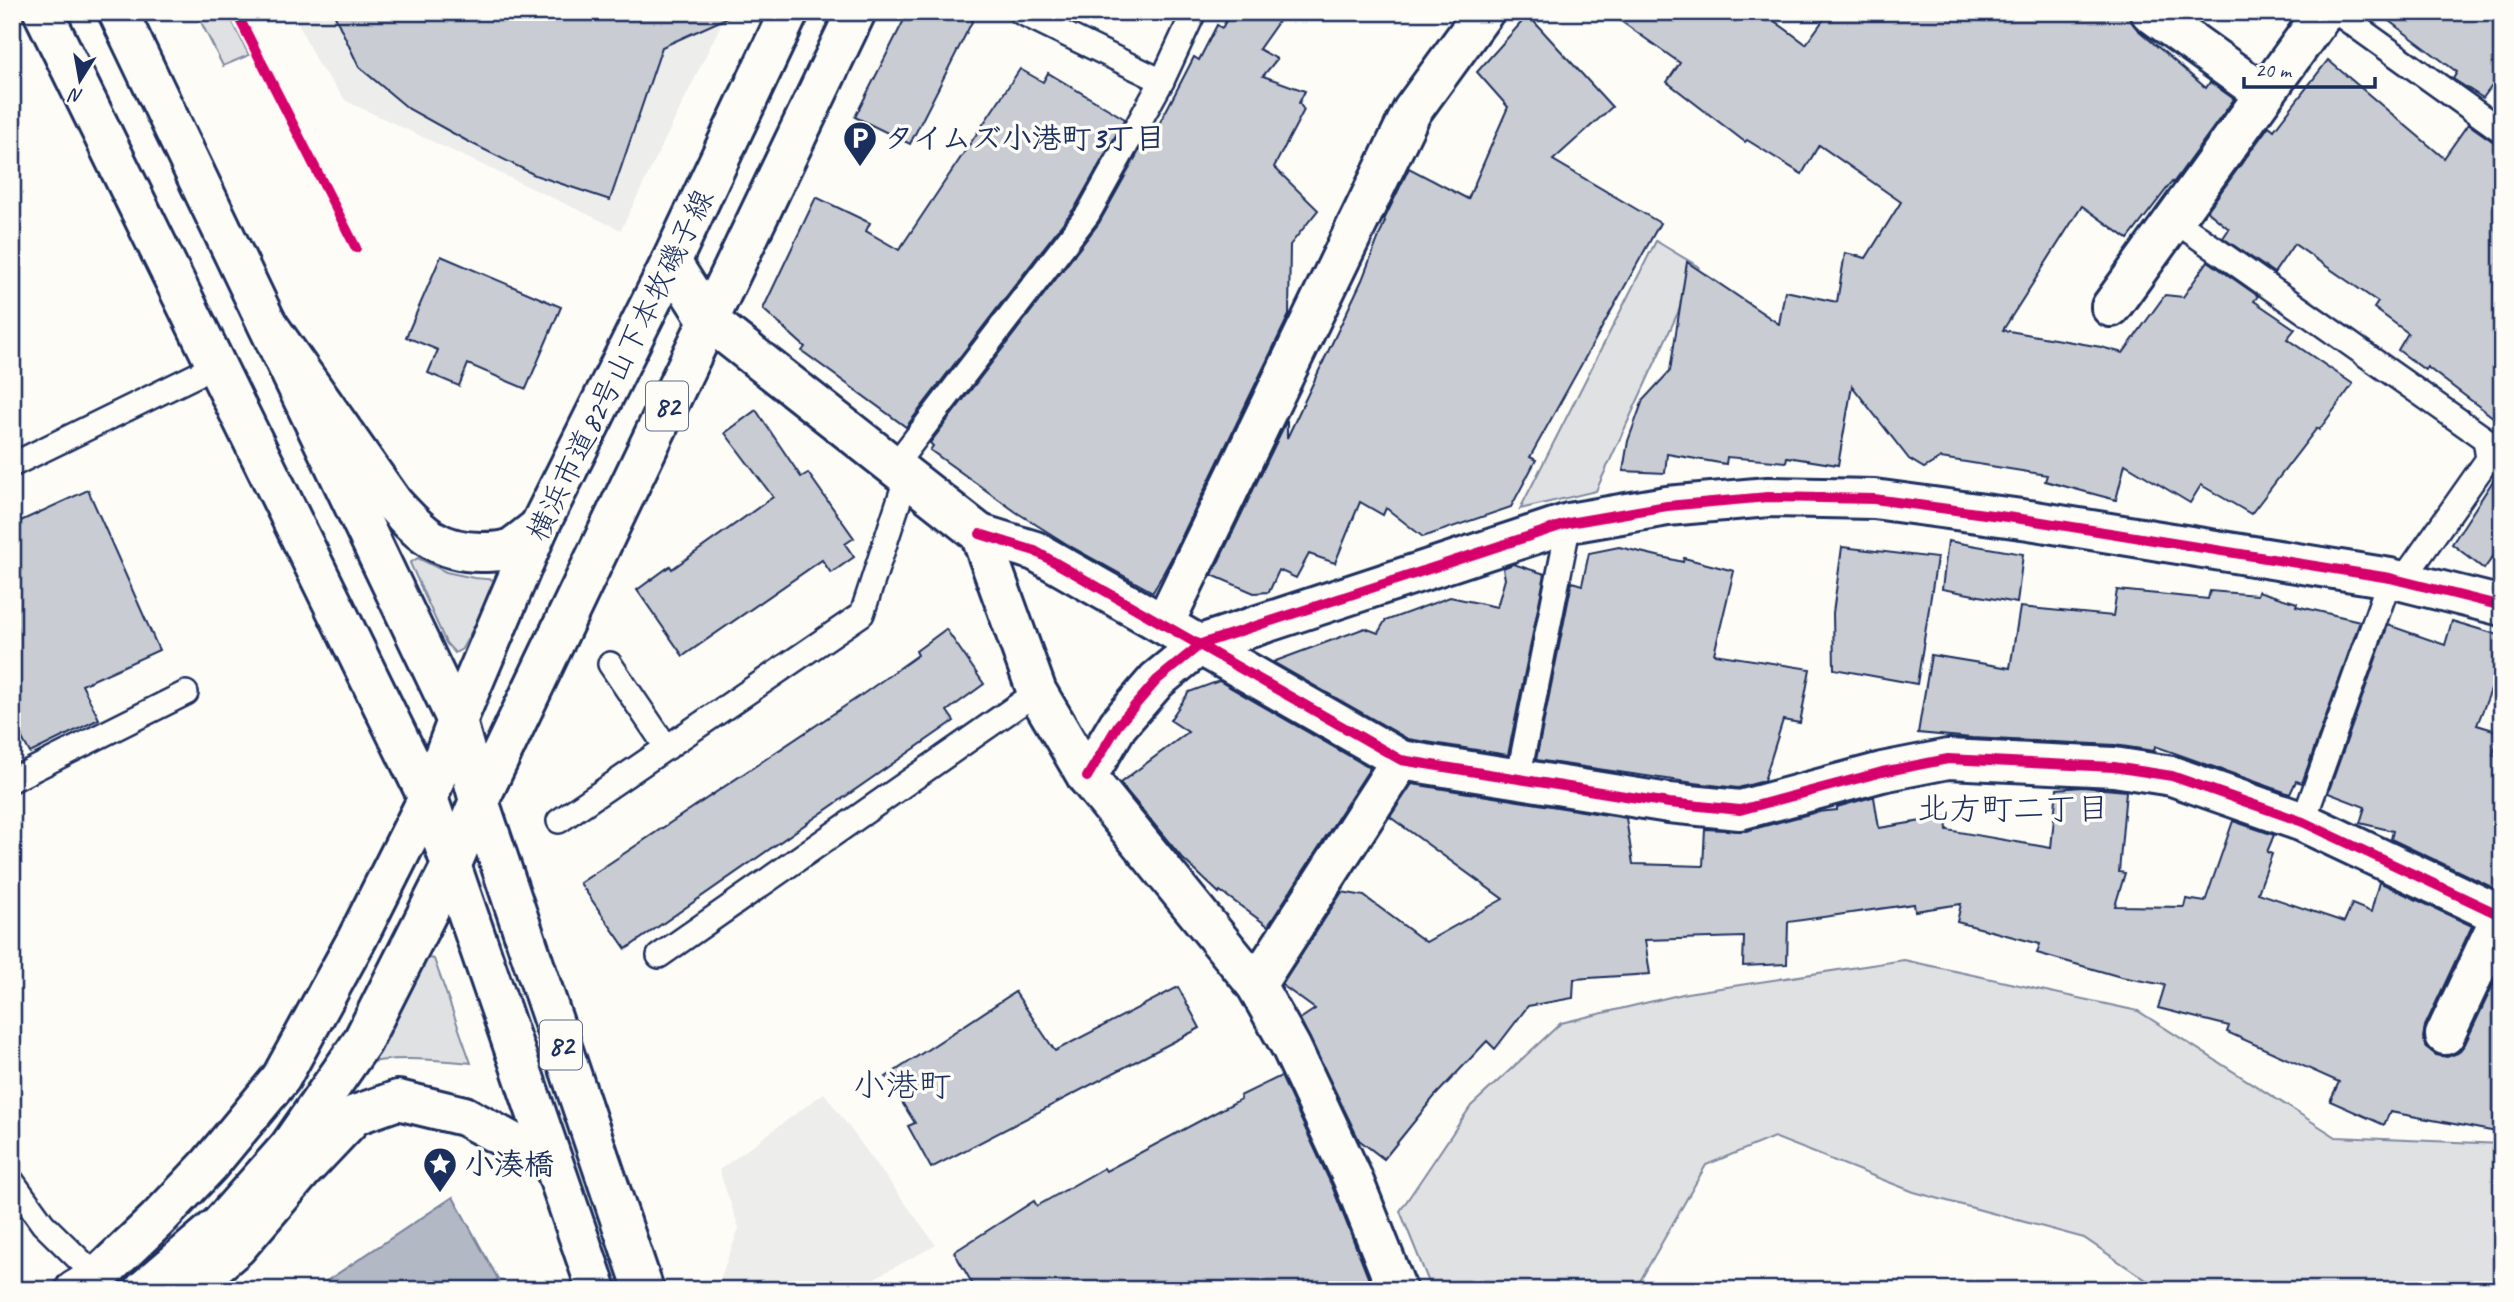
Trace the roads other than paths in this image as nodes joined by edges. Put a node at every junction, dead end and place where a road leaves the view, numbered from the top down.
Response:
1 (43, 12) edge
2 (118, 12) edge
3 (789, 12) edge
4 (856, 12) edge
5 (1020, 12) edge
6 (1194, 12) edge
7 (1484, 12) edge
8 (2150, 12) edge
9 (2324, 12) edge
10 (2336, 12) edge
11 (1162, 81) junction
12 (2264, 94) junction
13 (2502, 131) edge
14 (2174, 220) junction
15 (671, 262) junction
16 (2111, 307) dead end
17 (708, 320) junction
18 (268, 325) junction
19 (217, 365) junction
20 (12, 465) edge
21 (901, 470) junction
22 (1569, 523) junction
23 (540, 527) junction
24 (980, 534) junction
25 (2396, 579) junction
26 (2502, 606) edge
27 (1164, 624) junction
28 (1201, 644) junction
29 (610, 664) dead end
30 (1037, 692) junction
31 (186, 693) dead end
32 (457, 721) junction
33 (667, 748) junction
34 (1401, 760) junction
35 (1087, 777) junction
36 (12, 779) edge
37 (1518, 779) junction
38 (428, 798) junction
39 (479, 801) junction
40 (559, 821) dead end
41 (2303, 822) junction
42 (452, 864) junction
43 (2501, 916) edge
44 (659, 956) dead end
45 (1256, 985) junction
46 (2445, 1035) dead end
47 (552, 1164) junction
48 (12, 1181) edge
49 (86, 1283) edge
50 (144, 1290) edge
51 (186, 1290) edge
52 (597, 1290) edge
53 (644, 1290) edge
54 (1397, 1290) edge

1 - 19 street
2 - 18 street
3 - 15 street, 横浜市道82号山下本牧磯子線 / 82
4 - 17 street, 横浜市道82号山下本牧磯子線 / 82
5 - 11 lane
6 - 11 lane
7 - 27 street
8 - 12 street
9 - 12 street
10 - 13 lane
11 - 21 lane
12 - 14 street
14 - 16 street
14 - 25 lane
15 - 17 street
15 - 23 street, 横浜市道82号山下本牧磯子線 / 82
17 - 21 street
17 - 39 street, 横浜市道82号山下本牧磯子線 / 82
18 - 23 street
18 - 32 street
19 - 20 lane
19 - 38 street
21 - 24 street
21 - 33 lane
22 - 25 street
22 - 28 street
22 - 37 lane
23 - 32 street, 横浜市道82号山下本牧磯子線 / 82
24 - 27 street
24 - 30 street
25 - 26 street
25 - 41 lane
27 - 28 street
28 - 34 street
28 - 35 street
29 - 33 lane
30 - 35 street
30 - 44 lane
31 - 36 lane
32 - 38 street, 82
32 - 39 street
33 - 40 lane
34 - 37 street
34 - 45 street
35 - 45 street
37 - 41 street
38 - 42 street, 82
38 - 49 street
39 - 42 street, 横浜市道82号山下本牧磯子線
39 - 53 street, 82
41 - 43 street
42 - 47 street, 82
42 - 50 street, 横浜市道82号山下本牧磯子線
43 - 46 street
45 - 54 street
47 - 51 street
47 - 52 street, 82
48 - 49 lane

